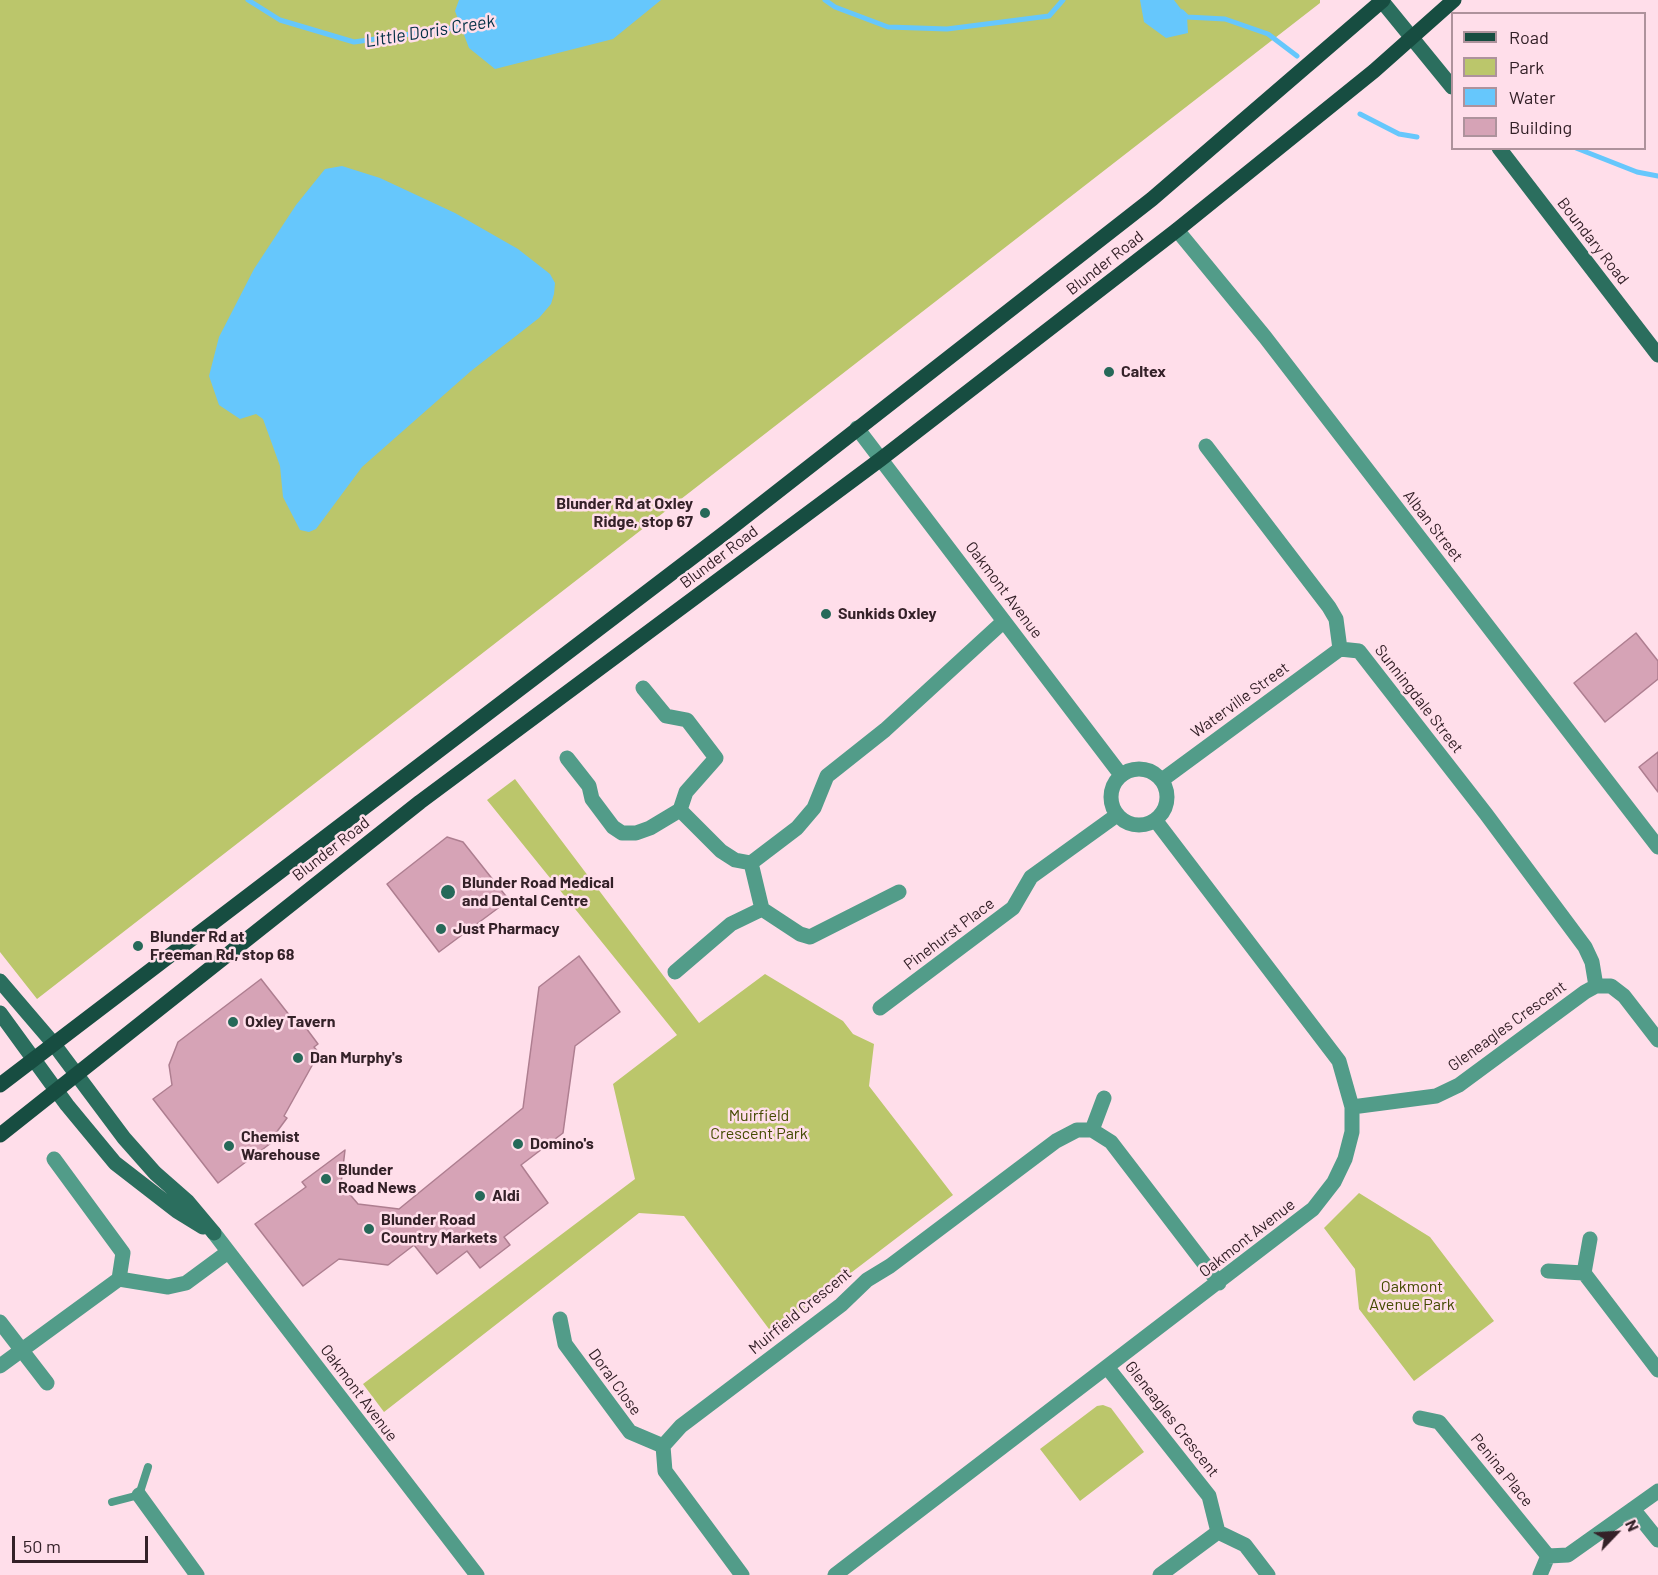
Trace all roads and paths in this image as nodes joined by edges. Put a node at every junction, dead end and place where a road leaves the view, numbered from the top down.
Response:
1 (1382, 0) edge
2 (1454, 0) edge
3 (1412, 37) junction
4 (1451, 86) edge
5 (1501, 150) edge
6 (1177, 230) junction
7 (1658, 355) edge
8 (857, 428) junction
9 (1206, 446) dead end
10 (881, 459) junction
11 (1004, 621) junction
12 (1340, 649) junction
13 (643, 688) dead end
14 (567, 758) dead end
15 (1121, 775) junction
16 (1162, 780) junction
17 (680, 810) junction
18 (1117, 815) junction
19 (1156, 821) junction
20 (1658, 847) edge
21 (751, 863) junction
22 (900, 892) dead end
23 (762, 909) junction
24 (675, 972) dead end
25 (0, 981) edge
26 (1596, 986) junction
27 (880, 1008) dead end
28 (0, 1013) edge
29 (1658, 1040) edge
30 (53, 1043) junction
31 (33, 1060) junction
32 (76, 1073) junction
33 (0, 1085) edge
34 (55, 1090) junction
35 (1104, 1098) dead end
36 (1352, 1107) junction
37 (1092, 1130) junction
38 (0, 1136) edge
39 (54, 1159) dead end
40 (214, 1233) junction
41 (1590, 1239) dead end
42 (228, 1252) junction
43 (1548, 1271) dead end
44 (1584, 1273) junction
45 (119, 1279) junction
46 (1219, 1283) junction
47 (560, 1319) dead end
48 (0, 1322) edge
49 (21, 1350) junction
50 (0, 1366) edge
51 (1107, 1367) junction
52 (1658, 1370) edge
53 (47, 1383) dead end
54 (1420, 1418) dead end
55 (663, 1446) junction
56 (148, 1467) dead end
57 (1658, 1491) edge
58 (139, 1495) junction
59 (112, 1502) dead end
60 (1633, 1509) junction
61 (1218, 1532) junction
62 (1658, 1540) edge
63 (1548, 1556) junction
64 (197, 1575) edge
65 (477, 1575) edge
66 (742, 1575) edge
67 (835, 1575) edge
68 (1160, 1575) edge
69 (1268, 1575) edge
70 (1540, 1575) edge

1 - 3 street
1 - 8 main road, Blunder Road
2 - 3 main road, Blunder Road
3 - 4 street
3 - 6 main road, Blunder Road
5 - 7 street, Boundary Road
6 - 10 main road, Blunder Road
6 - 20 street, Alban Street
8 - 10 street, Oakmont Avenue
8 - 30 main road, Blunder Road
9 - 12 street
10 - 11 street, Oakmont Avenue
10 - 32 main road, Blunder Road
11 - 15 street, Oakmont Avenue
11 - 21 street
12 - 16 street, Waterville Street
12 - 26 street, Sunningdale Street
13 - 17 street
14 - 17 street
15 - 16 street
15 - 18 street
16 - 19 street
17 - 21 street
18 - 19 street
18 - 27 street, Pinehurst Place
19 - 36 street, Oakmont Avenue
21 - 23 street
22 - 23 street
23 - 24 street
25 - 30 street, Oakmont Avenue
26 - 29 street
26 - 36 street, Gleneagles Crescent
28 - 31 street, Oakmont Avenue
30 - 31 main road, Blunder Road
30 - 32 street, Oakmont Avenue
31 - 33 main road, Blunder Road
31 - 34 street, Oakmont Avenue
32 - 34 main road, Blunder Road
32 - 40 street, Oakmont Avenue
34 - 38 main road, Blunder Road
34 - 40 street, Oakmont Avenue
35 - 37 street
36 - 46 street, Oakmont Avenue
37 - 46 street
37 - 55 street, Muirfield Crescent
39 - 45 street
40 - 42 street, Oakmont Avenue
41 - 44 street
42 - 45 street
42 - 65 street, Oakmont Avenue
43 - 44 street
44 - 52 street
45 - 49 street
46 - 51 street, Oakmont Avenue
47 - 55 street, Doral Close
48 - 49 street
49 - 50 street
49 - 53 street
51 - 61 street, Gleneagles Crescent
51 - 67 street, Oakmont Avenue
54 - 63 street, Penina Place
55 - 66 street
56 - 58 lane
57 - 60 street
58 - 59 lane
58 - 64 street
60 - 62 street
60 - 63 street
61 - 68 street
61 - 69 street
63 - 70 street

